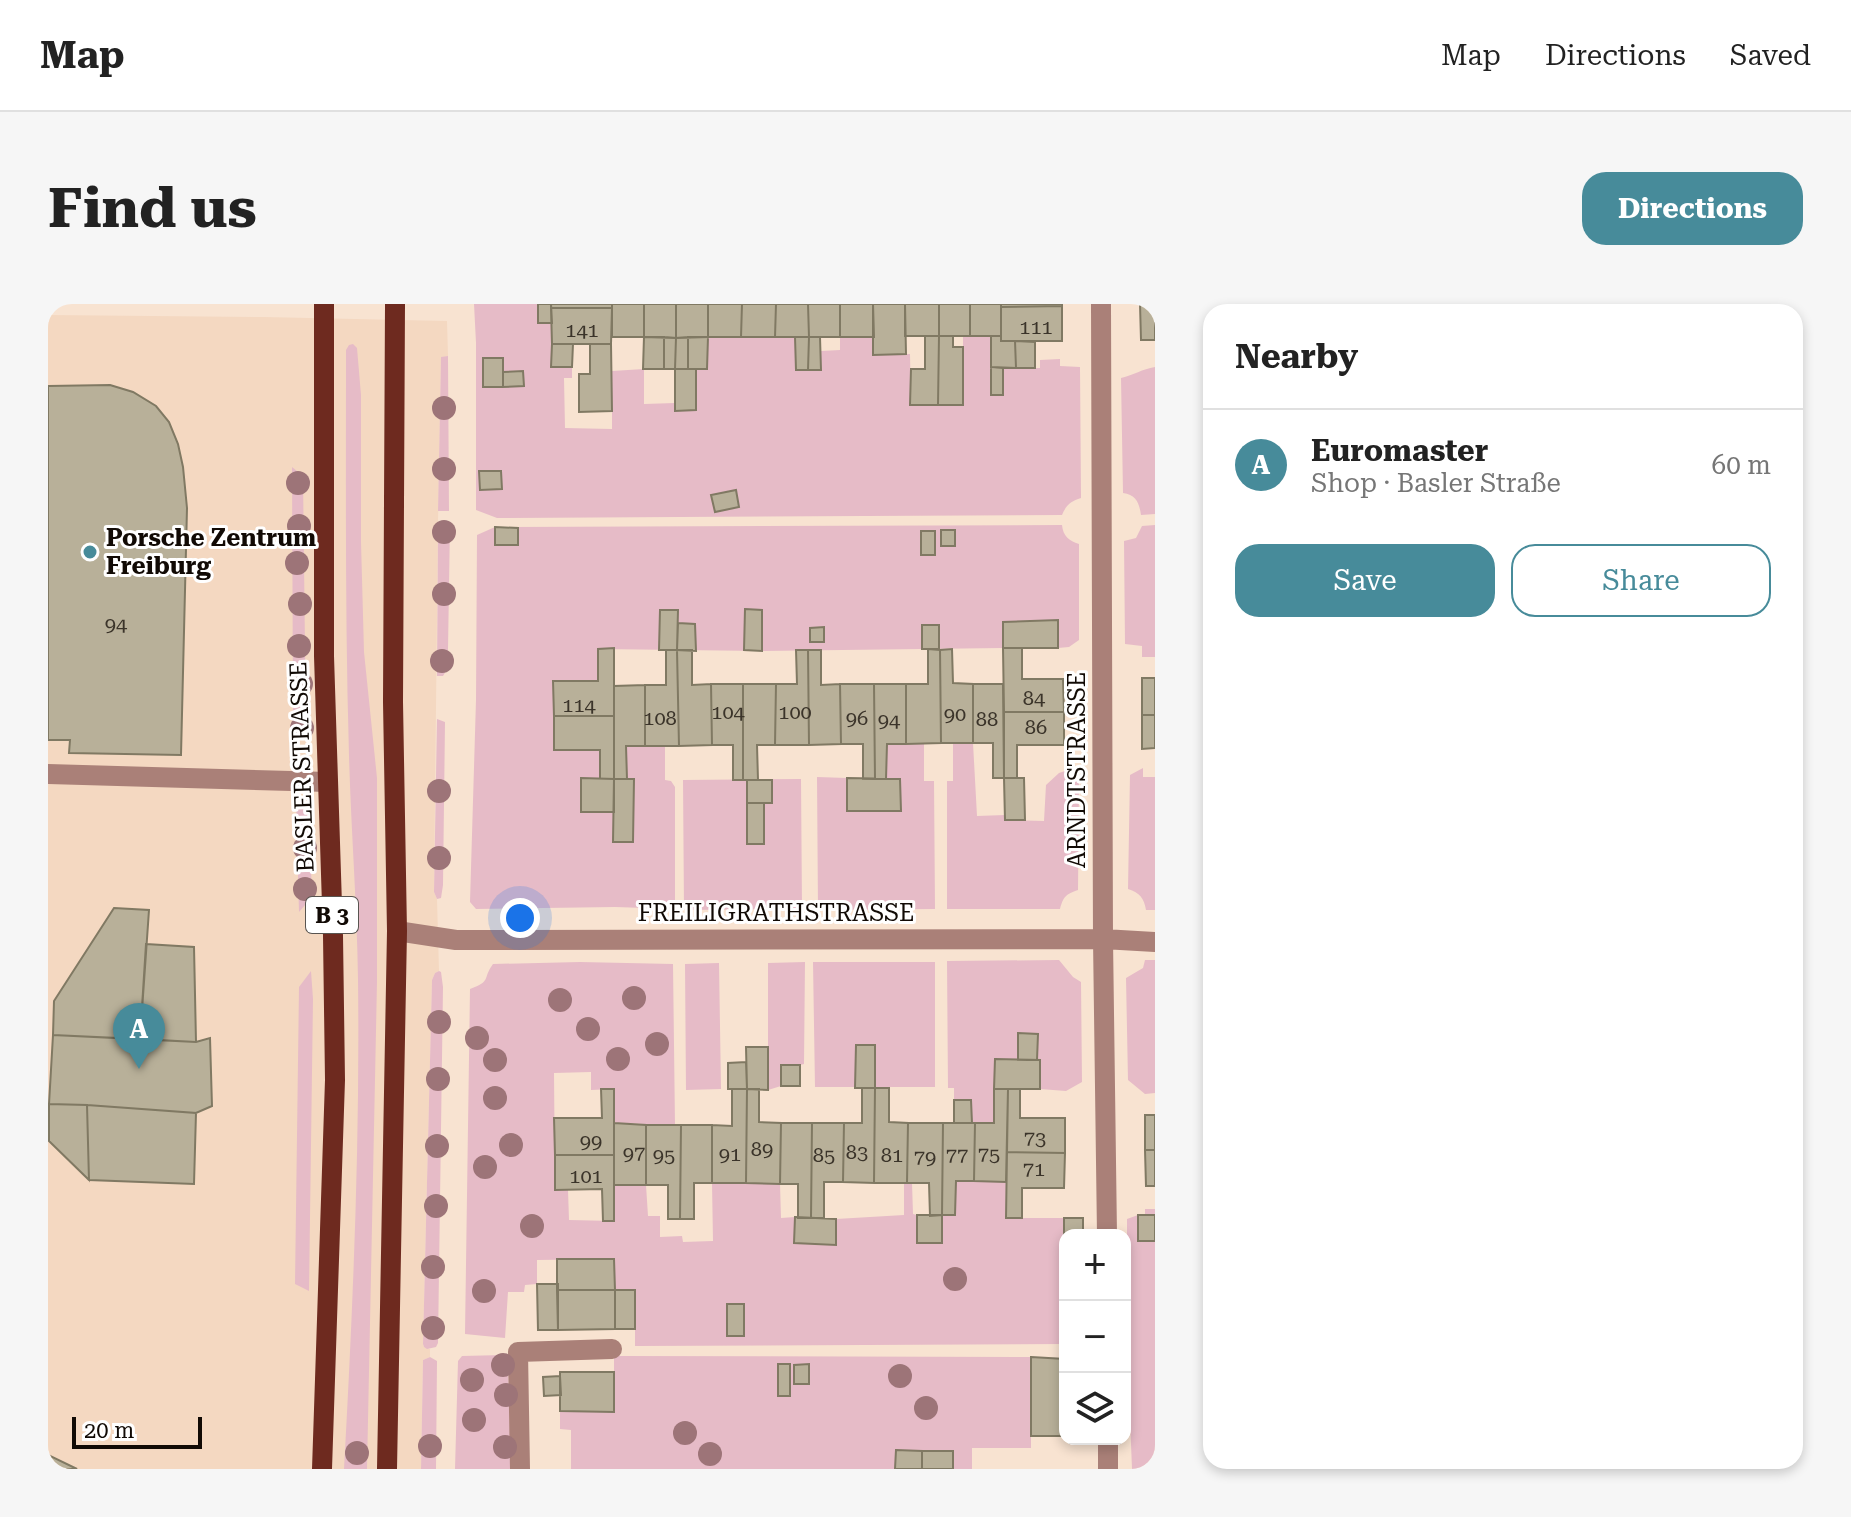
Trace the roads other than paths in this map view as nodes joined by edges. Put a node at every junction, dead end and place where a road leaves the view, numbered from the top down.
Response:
1 (324, 304) edge
2 (395, 304) edge
3 (1101, 304) edge
4 (48, 774) edge
5 (328, 782) junction
6 (397, 931) junction
7 (1103, 939) junction
8 (1155, 942) edge
9 (1107, 1229) edge
10 (612, 1349) dead end
11 (1108, 1445) edge
12 (322, 1469) edge
13 (387, 1469) edge
14 (520, 1469) edge
15 (1108, 1469) edge

1 - 5 main road, BASLER STRASSE / B 3
2 - 6 main road
3 - 7 street, ARNDTSTRASSE
4 - 5 street
5 - 12 main road, BASLER STRASSE / B 3
6 - 7 street, FREILIGRATHSTRASSE
6 - 13 main road
7 - 8 street, FREILIGRATHSTRASSE
7 - 9 street, ARNDTSTRASSE
10 - 14 street
11 - 15 street

